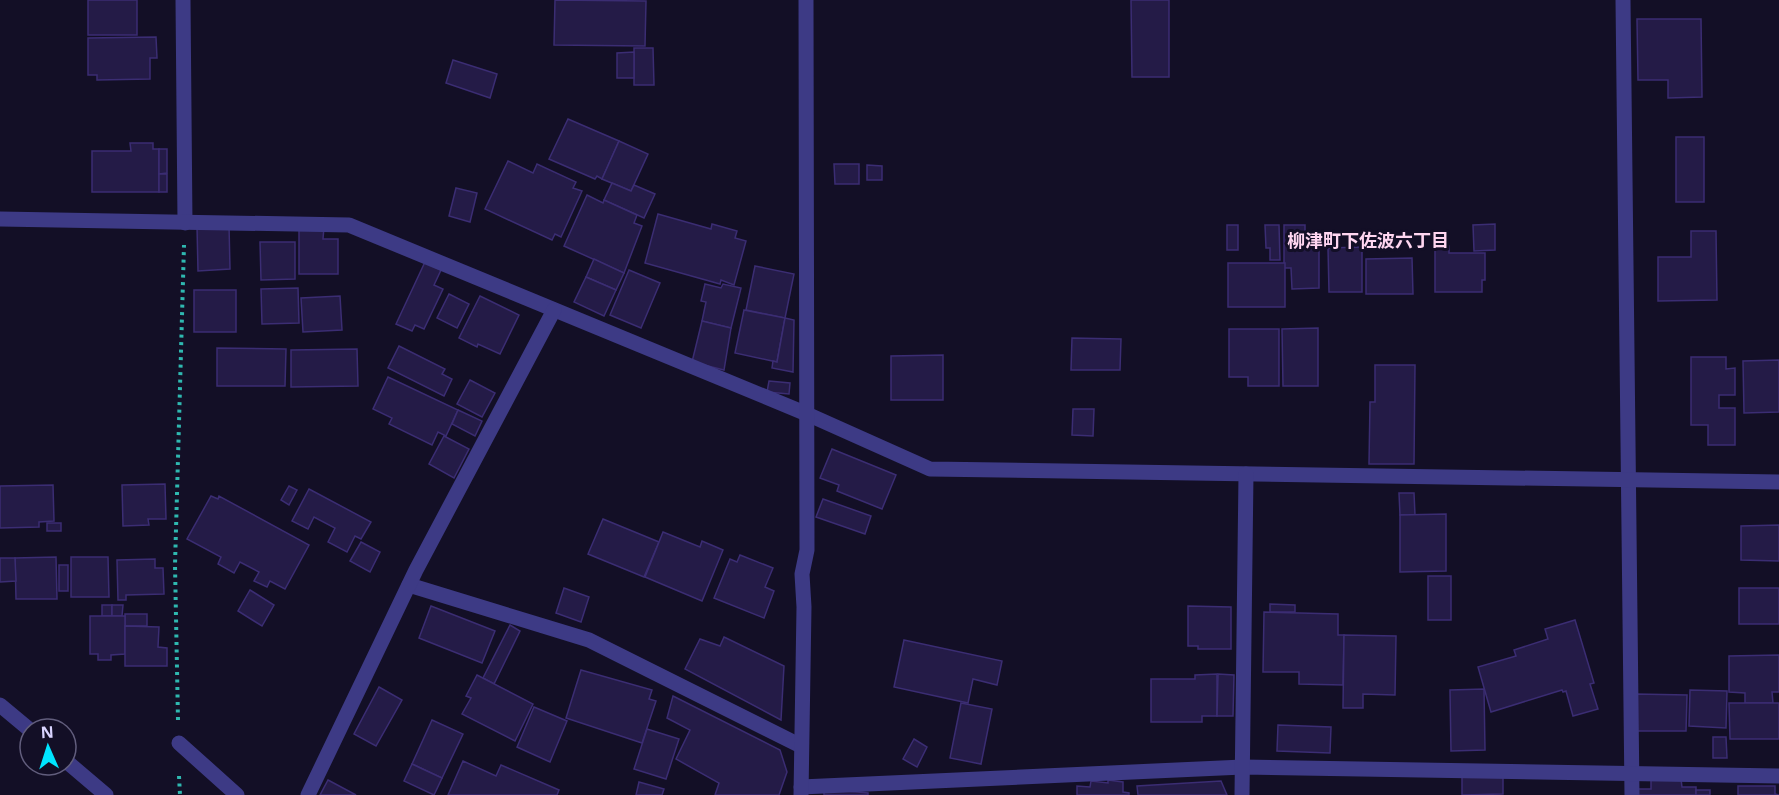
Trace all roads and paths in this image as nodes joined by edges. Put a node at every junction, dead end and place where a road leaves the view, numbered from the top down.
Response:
1 (183, 0) edge
2 (806, 0) edge
3 (1623, 0) edge
4 (0, 219) edge
5 (185, 223) junction
6 (554, 310) junction
7 (807, 414) junction
8 (1246, 474) junction
9 (1627, 479) junction
10 (1779, 482) edge
11 (409, 585) junction
12 (0, 705) edge
13 (18, 720) edge
14 (179, 743) junction
15 (801, 746) junction
16 (1243, 767) junction
17 (78, 771) edge
18 (1631, 774) junction
19 (1779, 776) edge
20 (801, 791) edge
21 (106, 795) edge
22 (180, 795) edge
23 (237, 795) edge
24 (308, 795) edge
25 (1242, 795) edge
26 (1632, 795) edge

1 - 5 street
2 - 7 street
3 - 9 street
4 - 5 street
5 - 6 street
5 - 14 path
6 - 7 street
6 - 11 street
7 - 8 street
7 - 15 street
8 - 9 street
8 - 16 street
9 - 10 street
9 - 18 street
11 - 15 street
11 - 24 street
12 - 13 street
14 - 22 path
14 - 23 street
15 - 20 street
16 - 18 street
16 - 20 street
16 - 25 street
17 - 21 street
18 - 19 street
18 - 26 street

